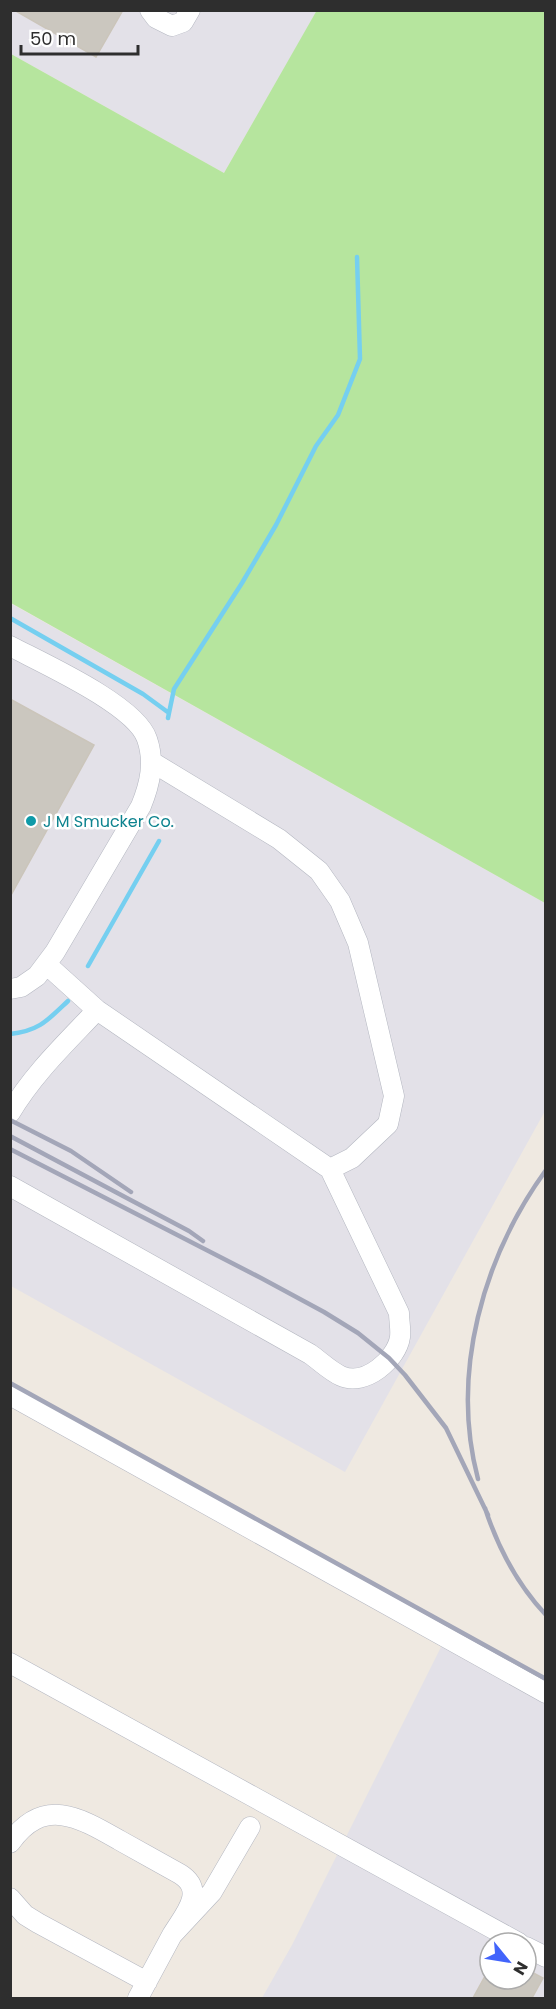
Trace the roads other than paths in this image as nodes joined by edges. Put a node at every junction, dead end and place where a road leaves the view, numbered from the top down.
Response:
1 (150, 10) edge
2 (190, 10) edge
3 (10, 646) edge
4 (152, 762) junction
5 (46, 964) junction
6 (10, 989) edge
7 (97, 1010) junction
8 (10, 1113) edge
9 (330, 1169) junction
10 (10, 1186) edge
11 (10, 1395) edge
12 (10, 1663) edge
13 (546, 1693) edge
14 (250, 1827) dead end
15 (10, 1843) edge
16 (10, 1898) edge
17 (497, 1931) edge
18 (172, 1935) junction
19 (142, 1990) edge

1 - 2 street
3 - 4 street
4 - 5 street
4 - 9 street
5 - 6 street
5 - 7 street
7 - 8 street
7 - 9 street
9 - 10 street
11 - 13 street
12 - 17 street
14 - 18 street
15 - 18 street
16 - 19 street
18 - 19 street

